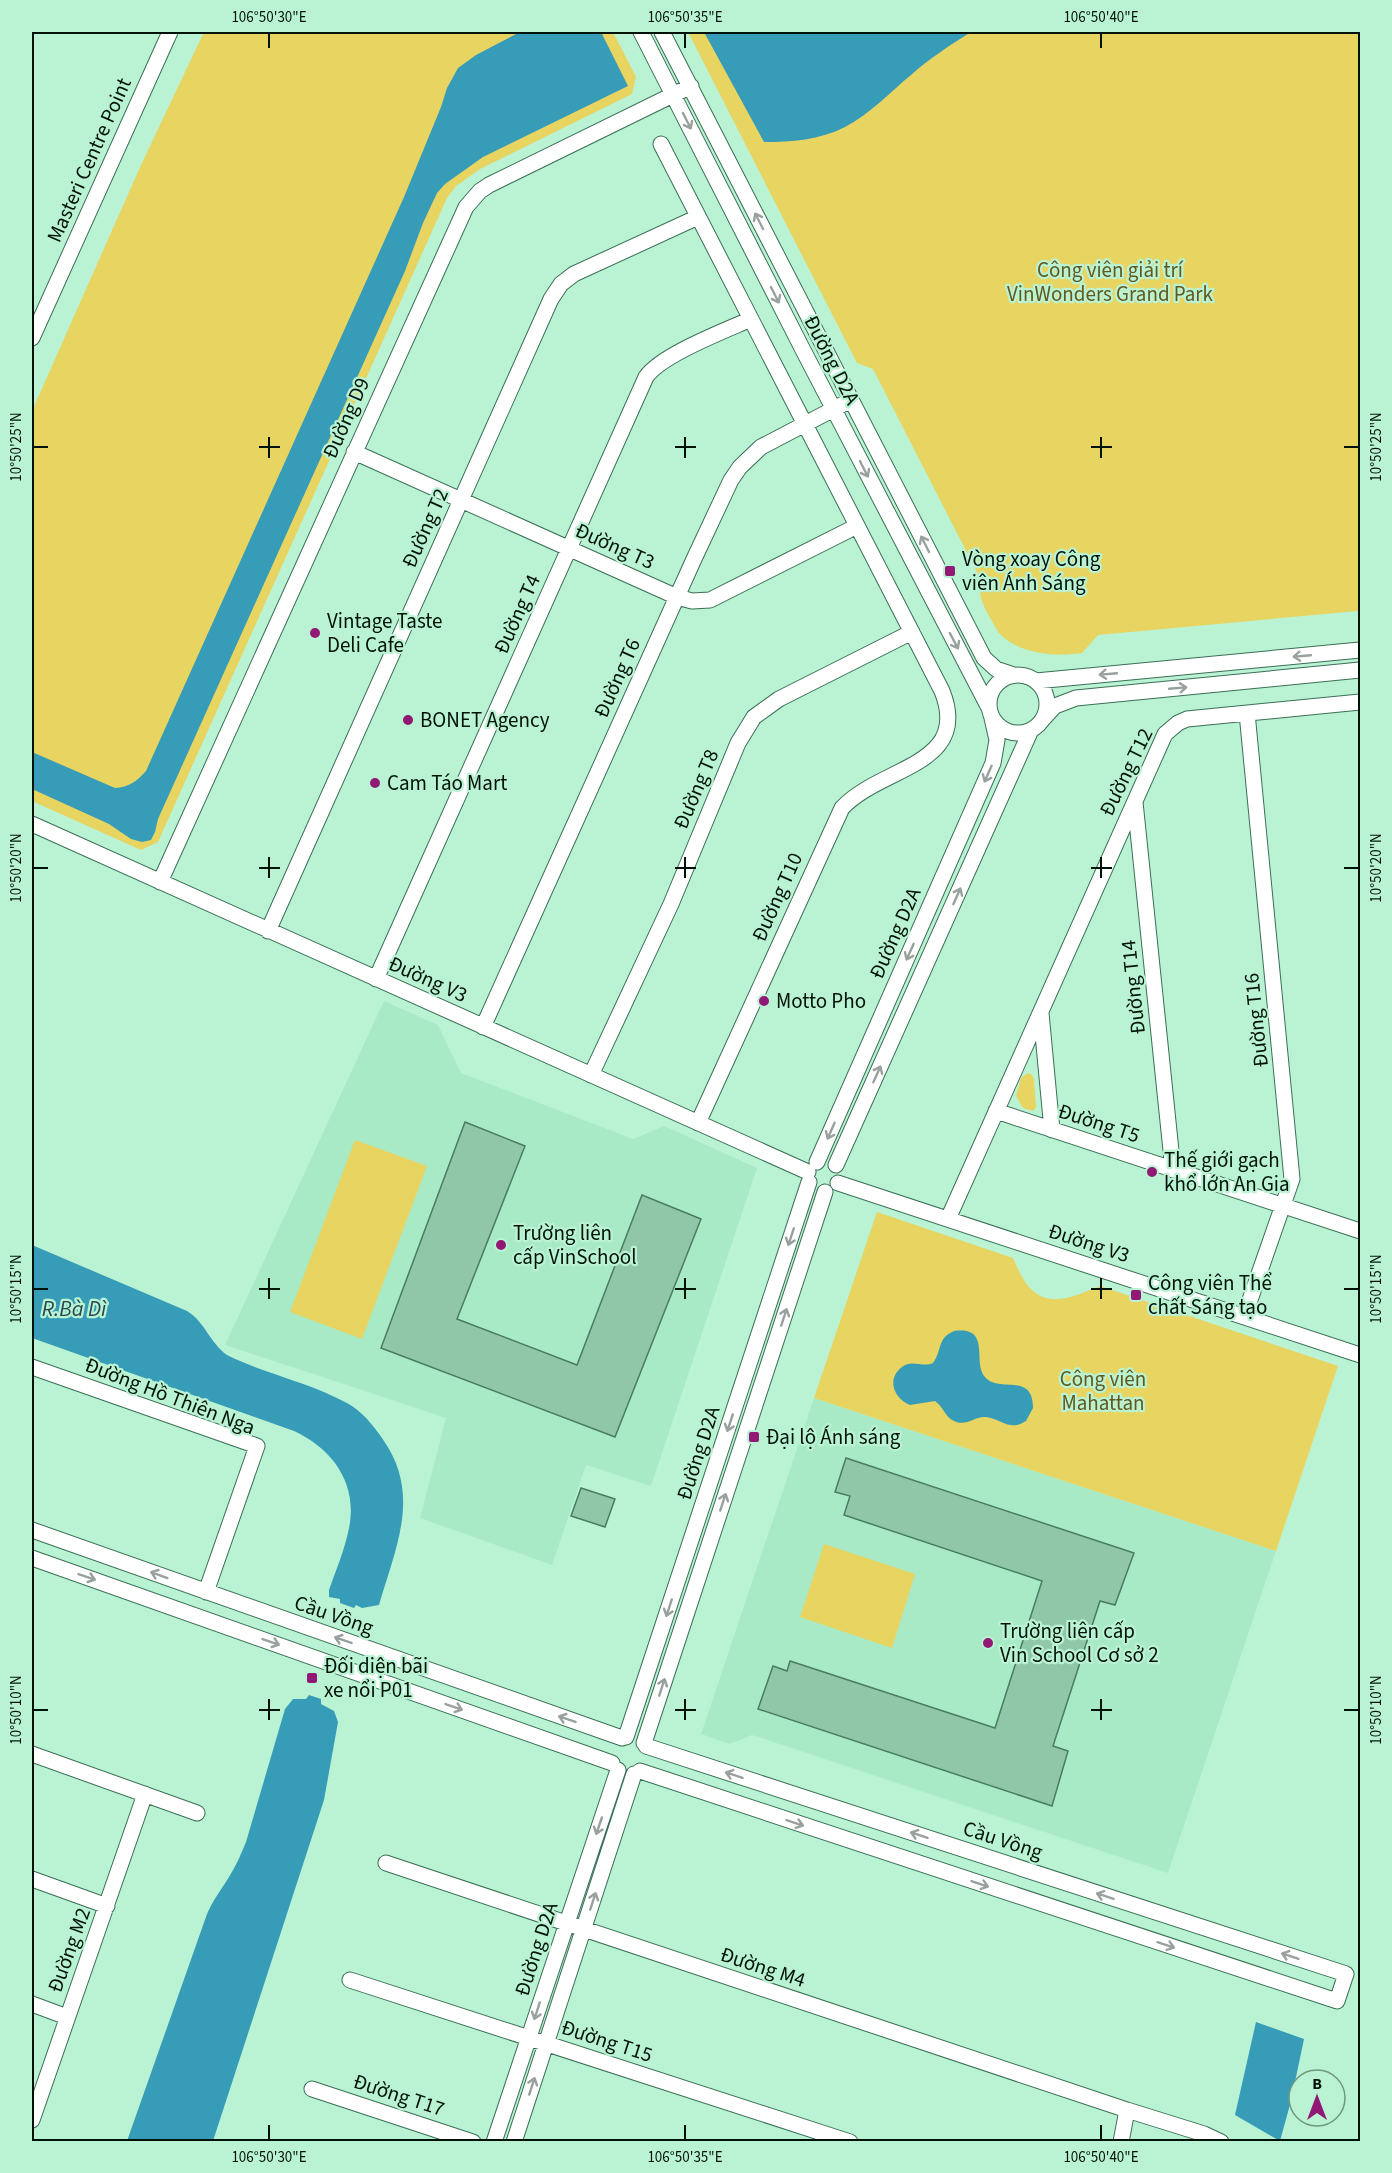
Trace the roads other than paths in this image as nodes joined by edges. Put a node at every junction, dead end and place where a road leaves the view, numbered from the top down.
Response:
1 (170, 32) edge
2 (641, 32) edge
3 (662, 32) edge
4 (691, 86) junction
5 (673, 94) junction
6 (661, 144) dead end
7 (698, 217) junction
8 (751, 319) junction
9 (32, 338) edge
10 (851, 400) junction
11 (834, 409) junction
12 (805, 423) junction
13 (354, 452) junction
14 (461, 500) junction
15 (857, 526) junction
16 (569, 549) junction
17 (676, 597) junction
18 (912, 632) junction
19 (1360, 650) edge
20 (1360, 670) edge
21 (1014, 675) junction
22 (1036, 681) junction
23 (1360, 702) edge
24 (990, 712) junction
25 (1247, 713) junction
26 (1043, 719) junction
27 (1031, 729) junction
28 (1135, 799) junction
29 (32, 825) edge
30 (160, 882) junction
31 (268, 931) junction
32 (376, 979) junction
33 (1041, 1010) junction
34 (483, 1027) junction
35 (591, 1075) junction
36 (996, 1111) junction
37 (698, 1123) junction
38 (1052, 1130) junction
39 (836, 1166) junction
40 (1173, 1170) junction
41 (812, 1172) junction
42 (831, 1187) junction
43 (1282, 1206) junction
44 (948, 1219) junction
45 (1360, 1231) edge
46 (1244, 1317) junction
47 (1360, 1355) edge
48 (32, 1367) edge
49 (32, 1530) edge
50 (32, 1558) edge
51 (206, 1592) junction
52 (624, 1738) junction
53 (645, 1744) junction
54 (32, 1754) edge
55 (615, 1766) junction
56 (637, 1773) junction
57 (146, 1794) junction
58 (197, 1813) dead end
59 (386, 1863) dead end
60 (32, 1879) edge
61 (106, 1906) junction
62 (566, 1924) junction
63 (584, 1930) junction
64 (350, 1980) dead end
65 (32, 2004) edge
66 (67, 2017) junction
67 (528, 2037) junction
68 (547, 2043) junction
69 (312, 2089) dead end
70 (1127, 2110) junction
71 (32, 2120) edge
72 (473, 2142) edge
73 (494, 2142) edge
74 (514, 2142) edge
75 (850, 2142) edge
76 (1121, 2142) edge
77 (1221, 2142) edge

1 - 9 street, Masteri Centre Point
2 - 5 street, Đường D2A
3 - 4 street, Đường D2A
4 - 5 street, Đường D9
10 -> 4 street, Đường D2A
5 -> 11 street, Đường D2A
5 - 13 street, Đường D9
6 - 7 street
7 - 8 street
7 - 14 street, Đường T2
8 - 12 street
8 - 16 street, Đường T4
10 - 11 street, Đường T6
21 -> 10 street, Đường D2A
11 - 12 street, Đường T6
11 -> 24 street, Đường D2A
12 - 15 street
12 - 17 street, Đường T6
13 - 14 street, Đường T3
13 - 30 street, Đường D9
14 - 16 street, Đường T3
14 - 31 street, Đường T2
15 - 17 street, Đường T3
15 - 18 street
16 - 17 street, Đường T3
16 - 32 street, Đường T4
17 - 34 street, Đường T6
18 - 35 street, Đường T8
18 - 37 street, Đường T10
19 -> 22 street
26 -> 20 street
21 - 22 street
21 - 24 street
22 - 26 street
23 - 25 street, Đường T12
24 - 27 street
24 -> 41 street, Đường D2A
25 - 28 street, Đường T12
25 - 43 street, Đường T16
26 - 27 street
39 -> 27 street, Đường D2A
28 - 33 street, Đường T12
28 - 40 street, Đường T14
29 - 30 street, Đường V3
30 - 31 street, Đường V3
31 - 32 street, Đường V3
32 - 34 street, Đường V3
33 - 36 street, Đường T12
33 - 38 street, Đường T12
34 - 35 street, Đường V3
35 - 37 street, Đường V3
36 - 38 street, Đường T5
36 - 44 street, Đường T12
37 - 41 street, Đường V3
38 - 40 street, Đường T5
39 - 41 street
39 - 42 street
40 - 43 street, Đường T5
41 - 42 street
41 -> 52 street, Đường D2A
42 - 44 street, Đường V3
53 -> 42 street, Đường D2A
43 - 45 street, Đường T5
43 - 46 street, Đường T16
44 - 46 street, Đường V3
46 - 47 street, Đường V3
48 - 51 street, Đường Hồ Thiên Nga
51 -> 49 street, Cầu Vồng
50 -> 55 street
52 -> 51 street, Cầu Vồng
52 - 53 street
52 - 55 street
53 - 56 street
56 -> 53 street, Cầu Vồng
54 - 57 street
55 - 56 street
55 -> 62 street, Đường D2A
63 -> 56 street, Đường D2A
57 - 58 street
57 - 61 street, Đường M2
59 - 62 street, Đường M4
60 - 61 street
61 - 66 street, Đường M2
62 - 63 street, Đường M4
62 -> 67 street, Đường D2A
63 - 68 street, Đường D2A
63 - 70 street, Đường M4
64 - 67 street, Đường T15
65 - 66 street
66 - 71 street, Đường M2
67 - 68 street, Đường T15
67 - 73 street, Đường D2A
74 -> 68 street, Đường D2A
68 - 75 street, Đường T15
69 - 72 street, Đường T17
70 - 76 street
70 - 77 street, Đường M4

